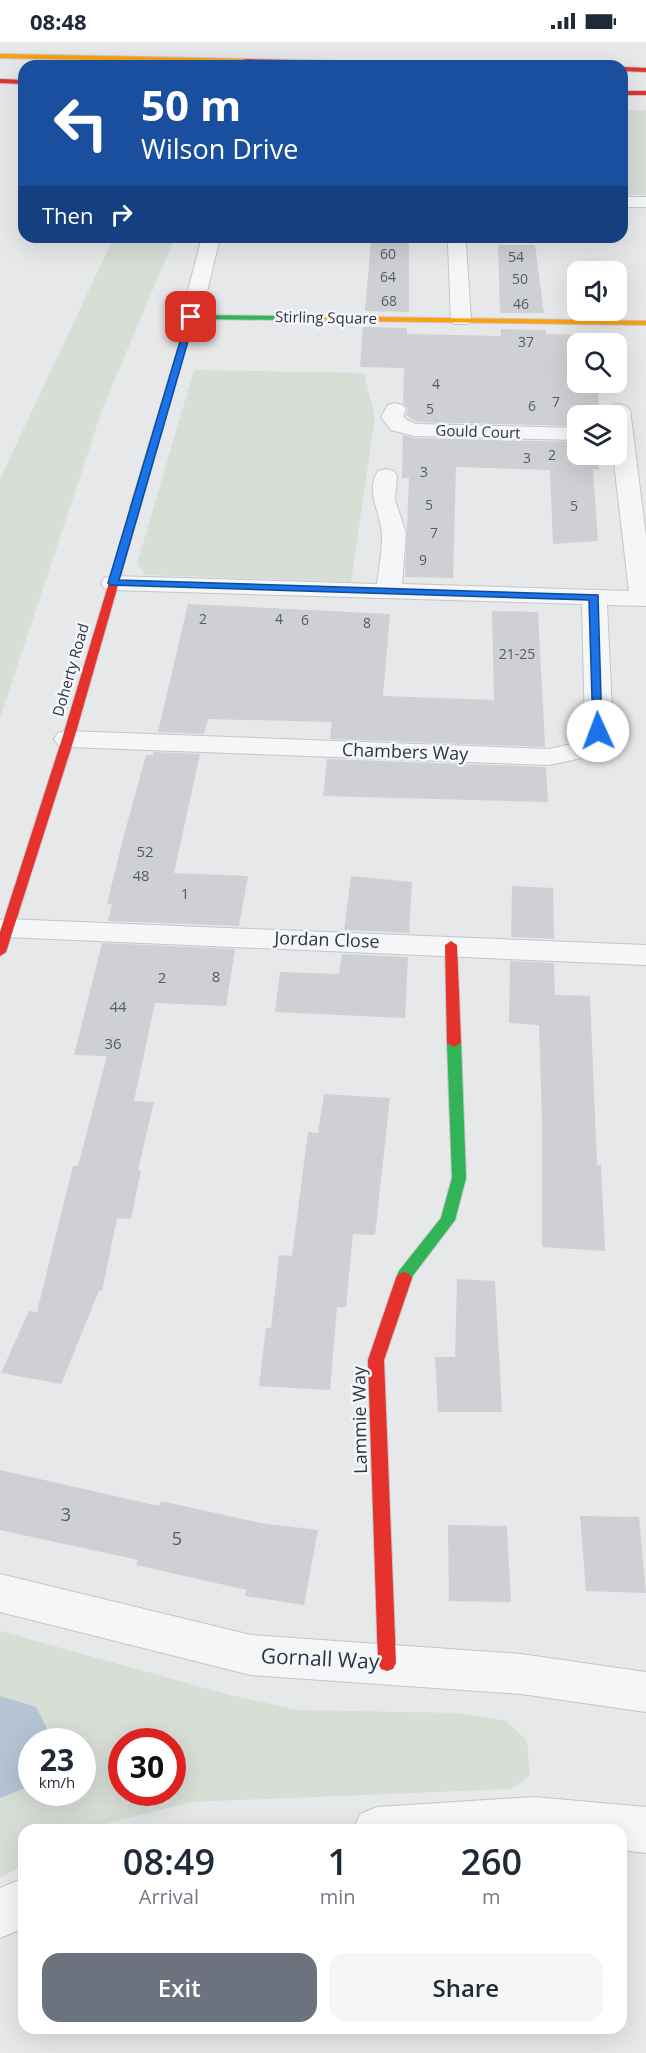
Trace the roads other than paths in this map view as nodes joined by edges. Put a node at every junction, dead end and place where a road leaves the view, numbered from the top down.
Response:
1 (0, 56) edge
2 (193, 60) edge
3 (628, 69) edge
4 (646, 69) edge
5 (0, 70) edge
6 (18, 71) edge
7 (628, 74) edge
8 (646, 74) edge
9 (0, 81) edge
10 (18, 81) edge
11 (628, 86) edge
12 (646, 86) edge
13 (628, 93) edge
14 (646, 93) edge
15 (628, 201) edge
16 (646, 202) edge
17 (210, 243) edge
18 (457, 244) dead end
19 (191, 317) junction
20 (461, 320) junction
21 (646, 323) edge
22 (395, 409) dead end
23 (567, 435) edge
24 (623, 465) edge
25 (386, 476) dead end
26 (113, 583) junction
27 (389, 591) junction
28 (594, 597) junction
29 (644, 599) edge
30 (68, 739) junction
31 (3, 940) edge
32 (451, 945) junction
33 (646, 955) edge
34 (0, 1593) edge
35 (387, 1662) junction
36 (646, 1692) edge
37 (463, 1824) edge
38 (585, 1824) edge
39 (627, 1828) edge
40 (646, 1830) edge
41 (18, 1905) edge
42 (0, 1914) edge

1 - 2 street
3 - 4 street
5 - 6 street
7 - 8 street
9 - 10 street
11 - 12 street
13 - 14 street
15 - 16 street
17 - 19 street
18 - 20 street
19 - 20 street, Stirling Square
19 - 26 street, Doherty Road
20 - 21 street, Stirling Square
22 - 23 street, Gould Court
24 - 29 street
25 - 27 street
26 - 27 street
26 - 30 street, Doherty Road
27 - 28 street
28 - 29 street
28 - 30 street, Chambers Way
30 - 31 street, Doherty Road
31 - 32 street, Jordan Close
32 - 33 street, Jordan Close
32 - 35 street, Lammie Way
34 - 35 street, Gornall Way
35 - 36 street, Gornall Way
37 - 38 street
39 - 40 street
41 - 42 street

